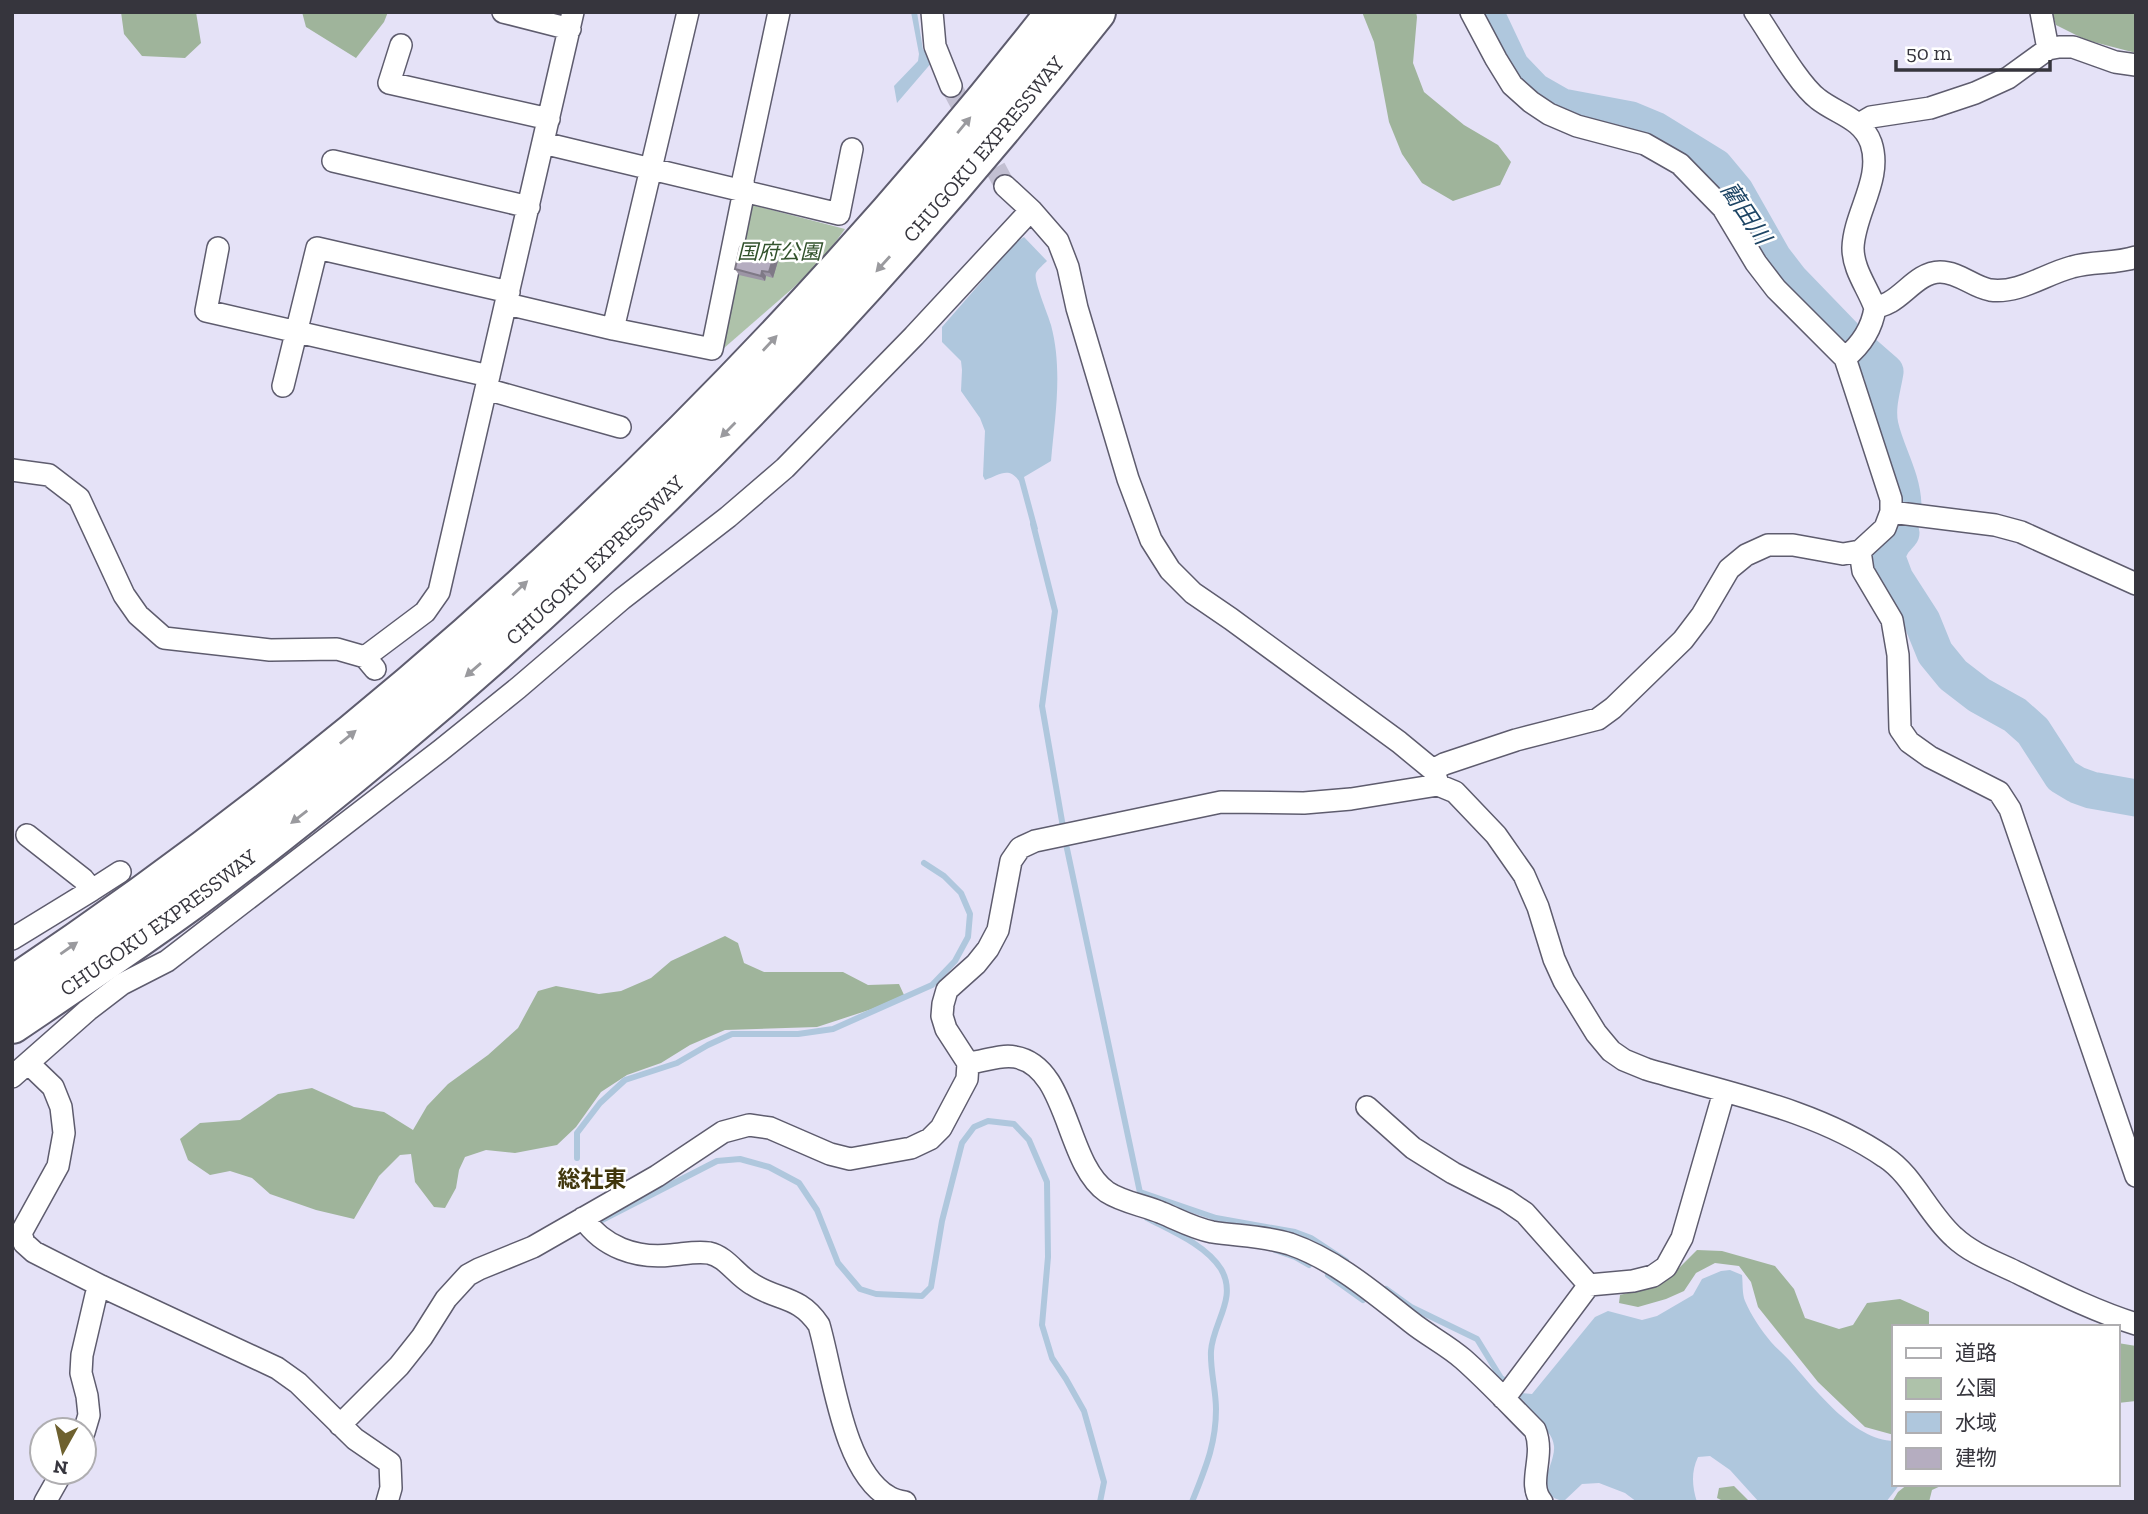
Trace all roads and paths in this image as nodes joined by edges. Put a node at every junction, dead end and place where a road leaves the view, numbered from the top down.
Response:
1 (503, 12) edge
2 (688, 12) edge
3 (779, 12) edge
4 (932, 12) edge
5 (1056, 12) edge
6 (1096, 12) edge
7 (1471, 12) edge
8 (1755, 12) edge
9 (2041, 12) edge
10 (572, 20) edge
11 (401, 45) dead end
12 (2048, 50) junction
13 (2136, 65) edge
14 (951, 86) tunnel mouth
15 (549, 119) junction
16 (1859, 124) junction
17 (543, 143) junction
18 (852, 149) dead end
19 (333, 161) dead end
20 (651, 169) junction
21 (1005, 186) tunnel mouth
22 (744, 191) junction
23 (529, 207) junction
24 (1031, 210) junction
25 (218, 248) dead end
26 (2131, 261) edge
27 (508, 298) junction
28 (1875, 308) junction
29 (614, 329) junction
30 (295, 331) junction
31 (1853, 351) junction
32 (487, 382) junction
33 (283, 386) dead end
34 (620, 427) dead end
35 (12, 471) edge
36 (1891, 512) junction
37 (1860, 551) junction
38 (2136, 584) edge
39 (1436, 777) junction
40 (27, 835) dead end
41 (120, 873) dead end
42 (92, 890) junction
43 (12, 939) edge
44 (12, 986) edge
45 (12, 1024) edge
46 (968, 1063) junction
47 (17, 1071) edge
48 (1724, 1092) junction
49 (1367, 1107) dead end
50 (2136, 1176) edge
51 (583, 1218) junction
52 (1589, 1285) junction
53 (100, 1286) junction
54 (2136, 1324) edge
55 (1503, 1398) junction
56 (89, 1416) edge
57 (340, 1425) junction
58 (54, 1486) edge
59 (45, 1502) edge
60 (387, 1502) edge
61 (905, 1502) edge
62 (1542, 1502) edge

1 - 10 street
2 - 20 street
3 - 22 street
4 - 14 street
44 -> 5 highway, CHUGOKU EXPRESSWAY
6 -> 45 highway, CHUGOKU EXPRESSWAY
7 - 31 street
8 - 16 street
9 - 12 street
10 - 15 street
11 - 15 street
12 - 13 street
12 - 16 street
15 - 17 street
16 - 28 street
17 - 20 street
17 - 23 street
18 - 22 street
19 - 23 street
20 - 22 street
20 - 29 street
21 - 24 street
22 - 29 street
23 - 27 street
24 - 39 street
24 - 47 street
25 - 30 street
26 - 28 street
27 - 29 street
27 - 30 street
27 - 32 street
28 - 31 street
30 - 32 street
30 - 33 street
31 - 36 street
32 - 34 street
32 - 35 street
36 - 37 street
36 - 38 street
37 - 39 street
37 - 50 street
39 - 46 street
39 - 48 street
40 - 42 street
41 - 42 street
42 - 43 street
46 - 51 street
46 - 55 street
47 - 53 street
48 - 52 street
48 - 54 street
49 - 52 street
51 - 57 street
51 - 61 street
52 - 55 street
53 - 56 street
53 - 57 street
55 - 62 street
57 - 60 street
58 - 59 street

